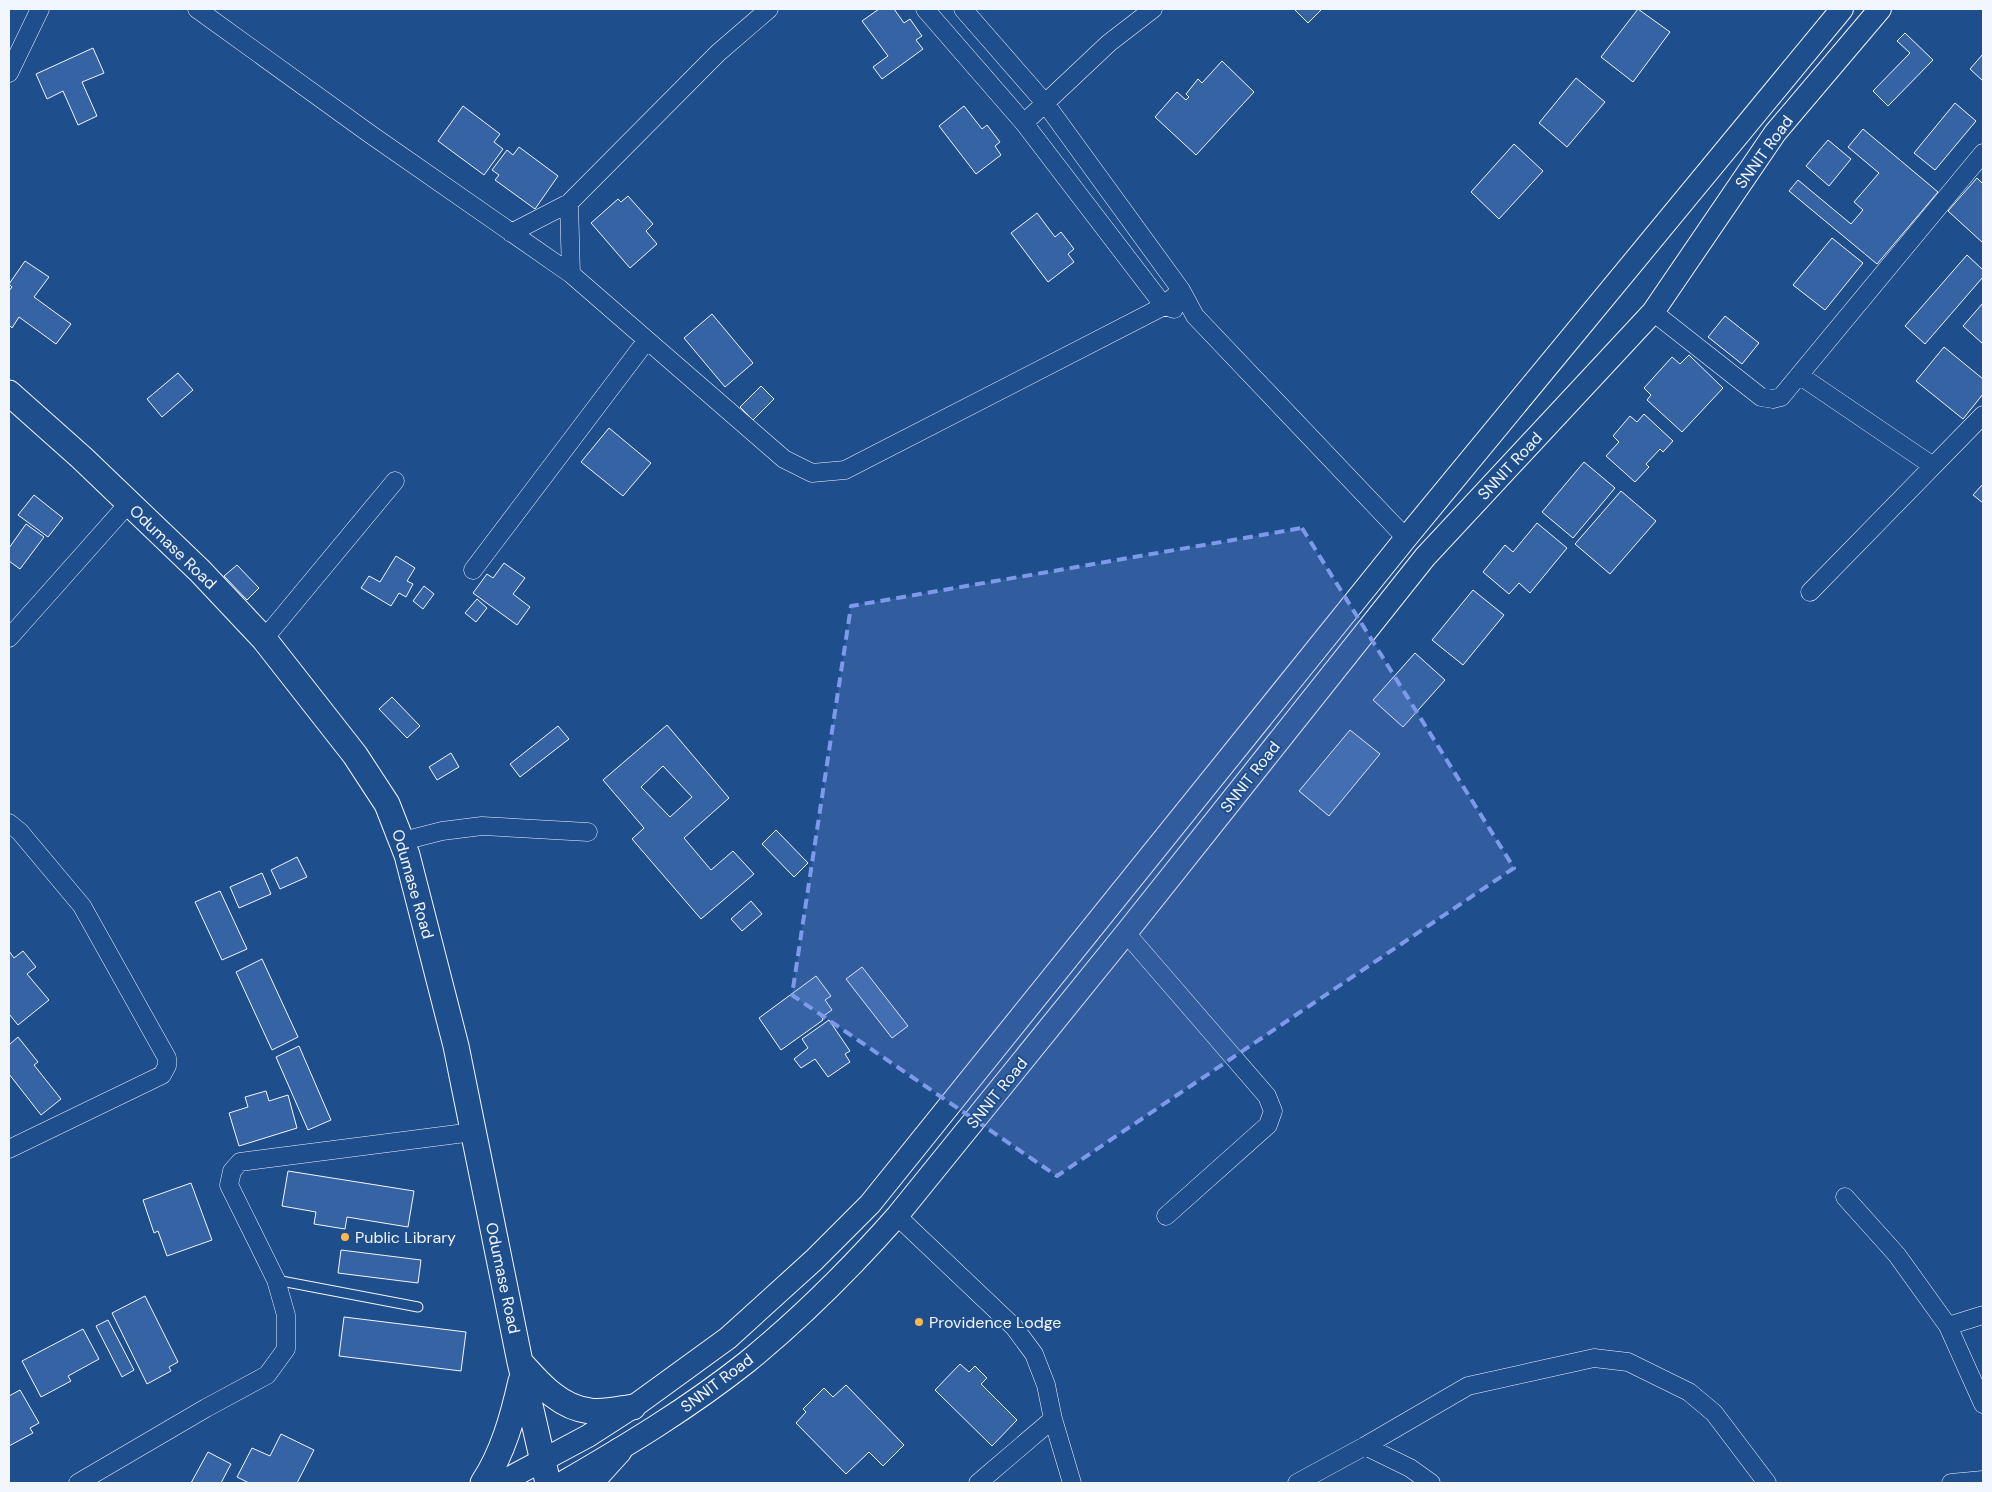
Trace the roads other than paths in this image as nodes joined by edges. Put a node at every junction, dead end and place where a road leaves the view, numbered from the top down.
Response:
1 (40, 9) edge
2 (197, 9) edge
3 (769, 9) edge
4 (925, 9) edge
5 (963, 9) edge
6 (1153, 9) edge
7 (1842, 9) edge
8 (1880, 9) edge
9 (9, 73) edge
10 (1780, 83) junction
11 (1802, 101) junction
12 (1045, 103) junction
13 (1753, 116) junction
14 (1024, 123) junction
15 (1775, 133) junction
16 (1983, 153) edge
17 (569, 203) junction
18 (511, 233) junction
19 (570, 274) junction
20 (1181, 290) junction
21 (1164, 306) junction
22 (1653, 312) junction
23 (1195, 316) junction
24 (647, 340) junction
25 (1798, 375) junction
26 (9, 393) edge
27 (1983, 415) edge
28 (1933, 466) junction
29 (395, 481) dead end
30 (128, 504) junction
31 (1406, 538) junction
32 (473, 570) dead end
33 (1810, 592) dead end
34 (9, 638) edge
35 (264, 639) junction
36 (1198, 796) junction
37 (1221, 814) junction
38 (9, 823) edge
39 (588, 832) dead end
40 (1165, 837) junction
41 (403, 840) junction
42 (1189, 855) junction
43 (1126, 933) junction
44 (473, 1132) junction
45 (9, 1149) edge
46 (1845, 1197) dead end
47 (897, 1216) junction
48 (1166, 1216) dead end
49 (276, 1280) junction
50 (418, 1307) dead end
51 (1983, 1315) edge
52 (1948, 1326) junction
53 (521, 1368) junction
54 (1983, 1404) edge
55 (633, 1407) junction
56 (1053, 1419) junction
57 (1365, 1446) junction
58 (619, 1451) junction
59 (545, 1471) edge
60 (1983, 1480) edge
61 (78, 1483) edge
62 (483, 1483) edge
63 (500, 1483) edge
64 (562, 1483) edge
65 (590, 1483) edge
66 (978, 1483) edge
67 (1072, 1483) edge
68 (1297, 1483) edge
69 (1431, 1483) edge
70 (1767, 1483) edge
71 (1951, 1483) edge

1 - 9 street
2 - 18 street
3 - 17 street
4 - 14 street
5 - 12 street
6 - 12 street
7 - 10 street, SNNIT Road
8 - 11 street, SNNIT Road
10 - 11 street
10 - 13 street, SNNIT Road
11 - 15 street, SNNIT Road
12 - 14 street
12 - 20 street
13 - 15 street
13 - 31 street, SNNIT Road
14 - 21 street
15 - 22 street, SNNIT Road
16 - 25 street
17 - 18 street
17 - 19 street
18 - 19 street
19 - 24 street
20 - 21 street
20 - 23 street
21 - 23 street
21 - 24 street
22 - 25 street
22 - 37 street, SNNIT Road
23 - 31 street
24 - 32 street
25 - 28 street
26 - 30 main road, Odumase Road
27 - 28 street
28 - 33 street
29 - 35 street
30 - 34 street
30 - 35 main road, Odumase Road
31 - 36 street, SNNIT Road
35 - 41 main road, Odumase Road
36 - 37 street
36 - 40 street, SNNIT Road
37 - 42 street, SNNIT Road
38 - 45 street
39 - 41 street
40 - 42 street
40 - 55 street, SNNIT Road
41 - 44 main road, Odumase Road
42 - 43 street, SNNIT Road
43 - 47 street, SNNIT Road
43 - 48 street
44 - 49 street
44 - 53 main road, Odumase Road
46 - 52 street
47 - 56 street
47 - 58 street, SNNIT Road
49 - 50 lane
49 - 61 street
51 - 52 street
52 - 54 street
53 - 55 main road
53 - 59 main road, Odumase Road
53 - 62 main road
55 - 59 street, SNNIT Road
56 - 66 street
56 - 67 street
57 - 68 street
57 - 69 street
57 - 70 street
58 - 64 street, SNNIT Road
58 - 65 main road
59 - 63 street, SNNIT Road
60 - 71 street

